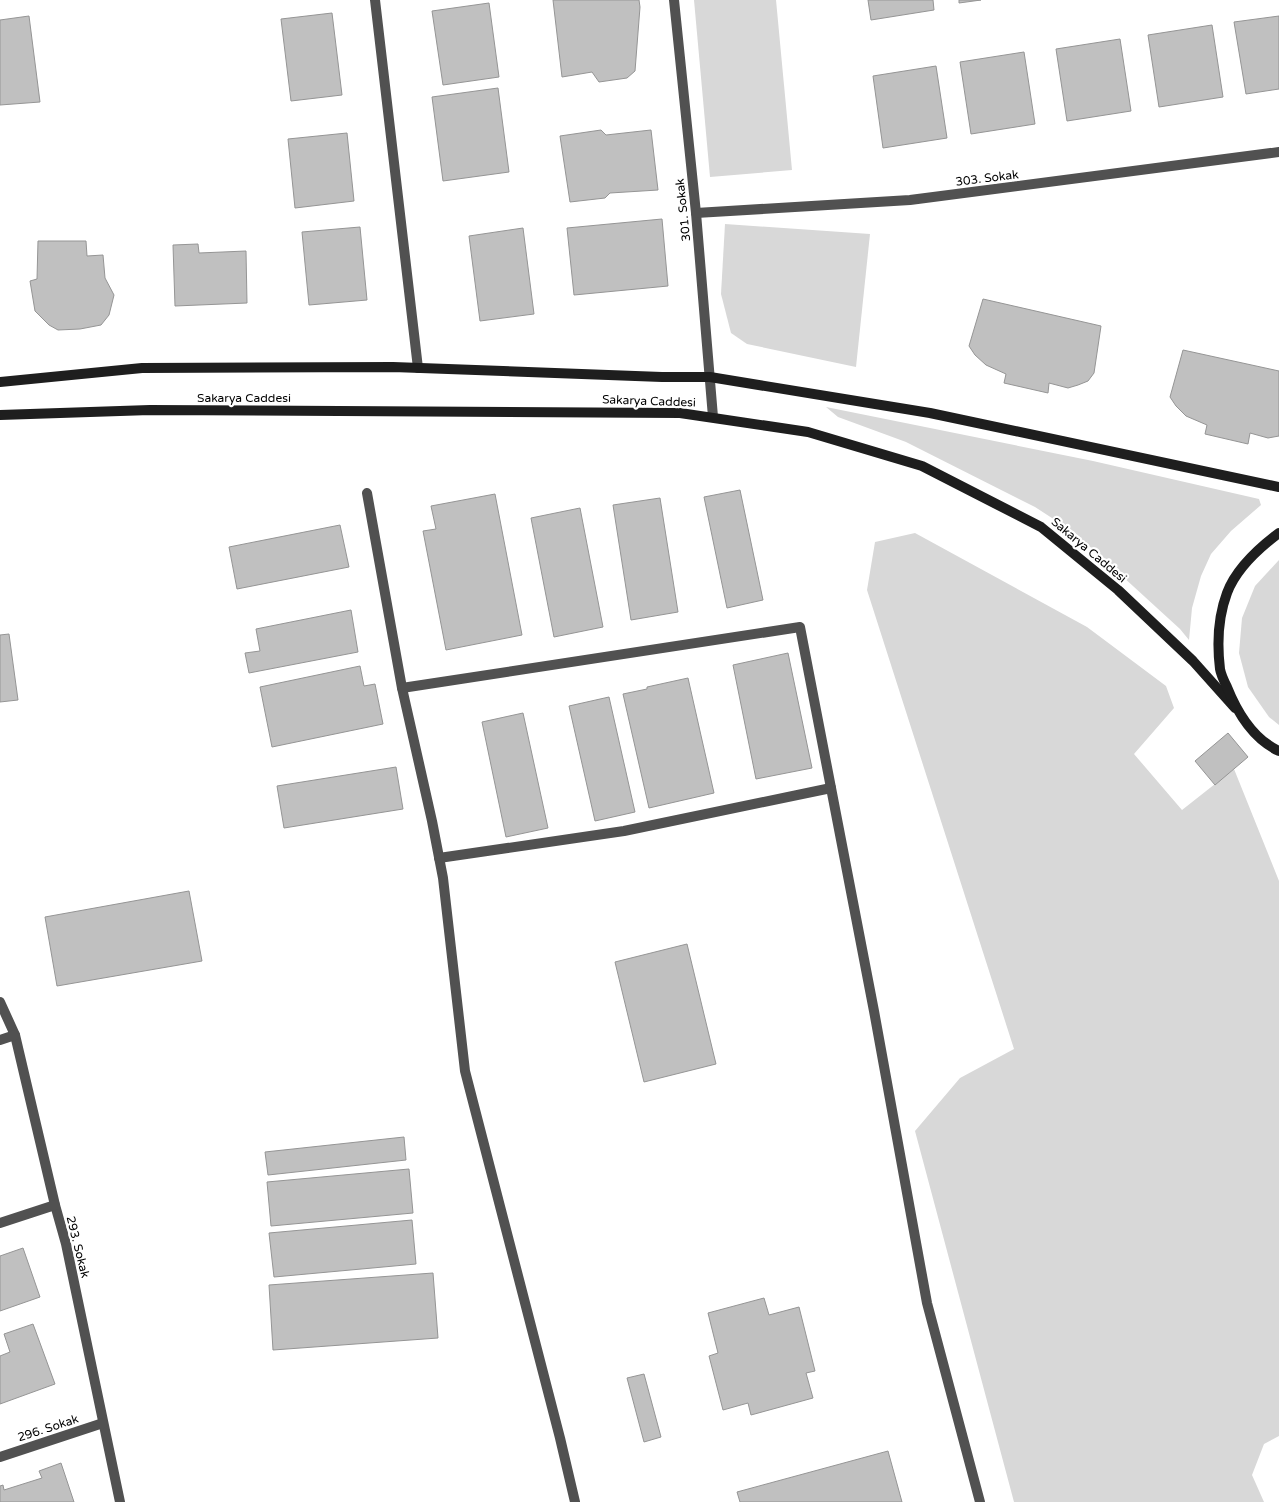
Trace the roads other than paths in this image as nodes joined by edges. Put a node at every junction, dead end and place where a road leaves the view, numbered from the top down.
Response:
1 (375, 0) edge
2 (674, 0) edge
3 (1279, 152) edge
4 (696, 214) junction
5 (418, 368) junction
6 (710, 377) junction
7 (0, 382) edge
8 (0, 415) edge
9 (713, 417) junction
10 (1279, 487) edge
11 (366, 493) dead end
12 (1279, 533) edge
13 (402, 688) junction
14 (1235, 708) junction
15 (1277, 751) edge
16 (831, 788) junction
17 (439, 858) junction
18 (0, 1002) edge
19 (15, 1035) junction
20 (0, 1040) edge
21 (55, 1205) junction
22 (0, 1223) edge
23 (103, 1423) junction
24 (0, 1457) edge
25 (120, 1502) edge
26 (575, 1502) edge
27 (980, 1502) edge

1 - 5 street
2 - 4 street, 301. Sokak
3 - 4 street, 303. Sokak
4 - 6 street, 301. Sokak
5 - 6 main road, Sakarya Caddesi
5 - 7 main road, Sakarya Caddesi
6 - 9 street, 301. Sokak
6 - 10 main road, Sakarya Caddesi
8 - 9 main road, Sakarya Caddesi
9 - 14 main road, Sakarya Caddesi
11 - 13 street
12 - 14 main road
13 - 16 street
13 - 17 street
14 - 15 main road
16 - 17 street
16 - 27 street
17 - 26 street
18 - 19 street, 293. Sokak
19 - 20 street
19 - 21 street, 293. Sokak
21 - 22 street
21 - 23 street, 293. Sokak
23 - 24 street, 296. Sokak
23 - 25 street, 293. Sokak

